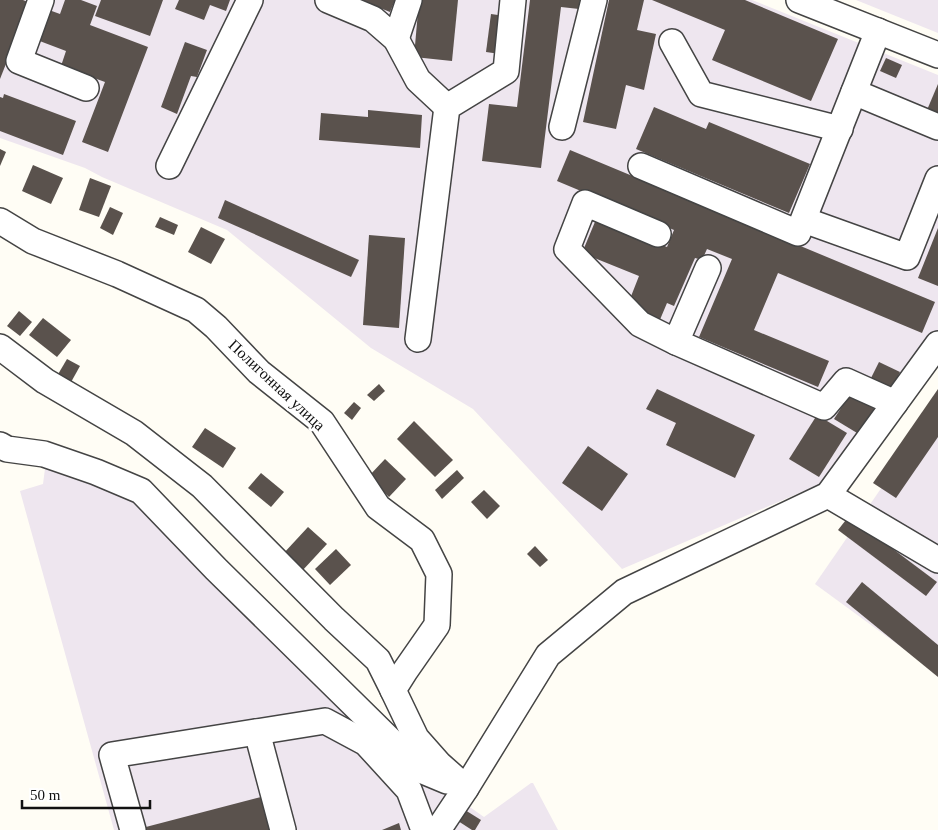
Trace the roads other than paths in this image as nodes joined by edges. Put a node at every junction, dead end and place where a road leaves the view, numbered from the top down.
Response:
1 (41, 0) edge
2 (250, 0) edge
3 (328, 0) edge
4 (409, 0) edge
5 (513, 0) edge
6 (594, 0) edge
7 (799, 0) edge
8 (824, 5) edge
9 (878, 31) junction
10 (396, 40) junction
11 (672, 42) dead end
12 (938, 55) edge
13 (86, 88) dead end
14 (854, 92) junction
15 (447, 107) junction
16 (562, 127) dead end
17 (938, 127) edge
18 (840, 129) junction
19 (169, 166) dead end
20 (641, 166) dead end
21 (938, 179) edge
22 (804, 220) junction
23 (0, 221) edge
24 (658, 234) dead end
25 (708, 268) dead end
26 (418, 339) dead end
27 (676, 342) junction
28 (938, 344) edge
29 (0, 347) edge
30 (895, 403) junction
31 (2, 451) edge
32 (828, 495) junction
33 (938, 560) edge
34 (393, 690) junction
35 (257, 732) junction
36 (466, 788) junction
37 (132, 830) edge
38 (282, 830) edge
39 (424, 830) edge
40 (438, 830) edge

1 - 13 street
2 - 19 street
3 - 10 street
4 - 10 street
5 - 15 street
6 - 16 street
7 - 8 street
8 - 9 street
9 - 12 street
9 - 14 street
10 - 15 street
11 - 18 street
14 - 17 street
14 - 18 street
15 - 26 street
18 - 22 street
20 - 22 street
21 - 22 street
23 - 34 street, Полигонная улица
24 - 27 street
25 - 27 street
27 - 30 street
28 - 30 street
29 - 34 street
30 - 32 street
31 - 36 street
32 - 33 street
32 - 36 street
34 - 36 street
35 - 37 street
35 - 38 street
35 - 39 street
36 - 40 street

